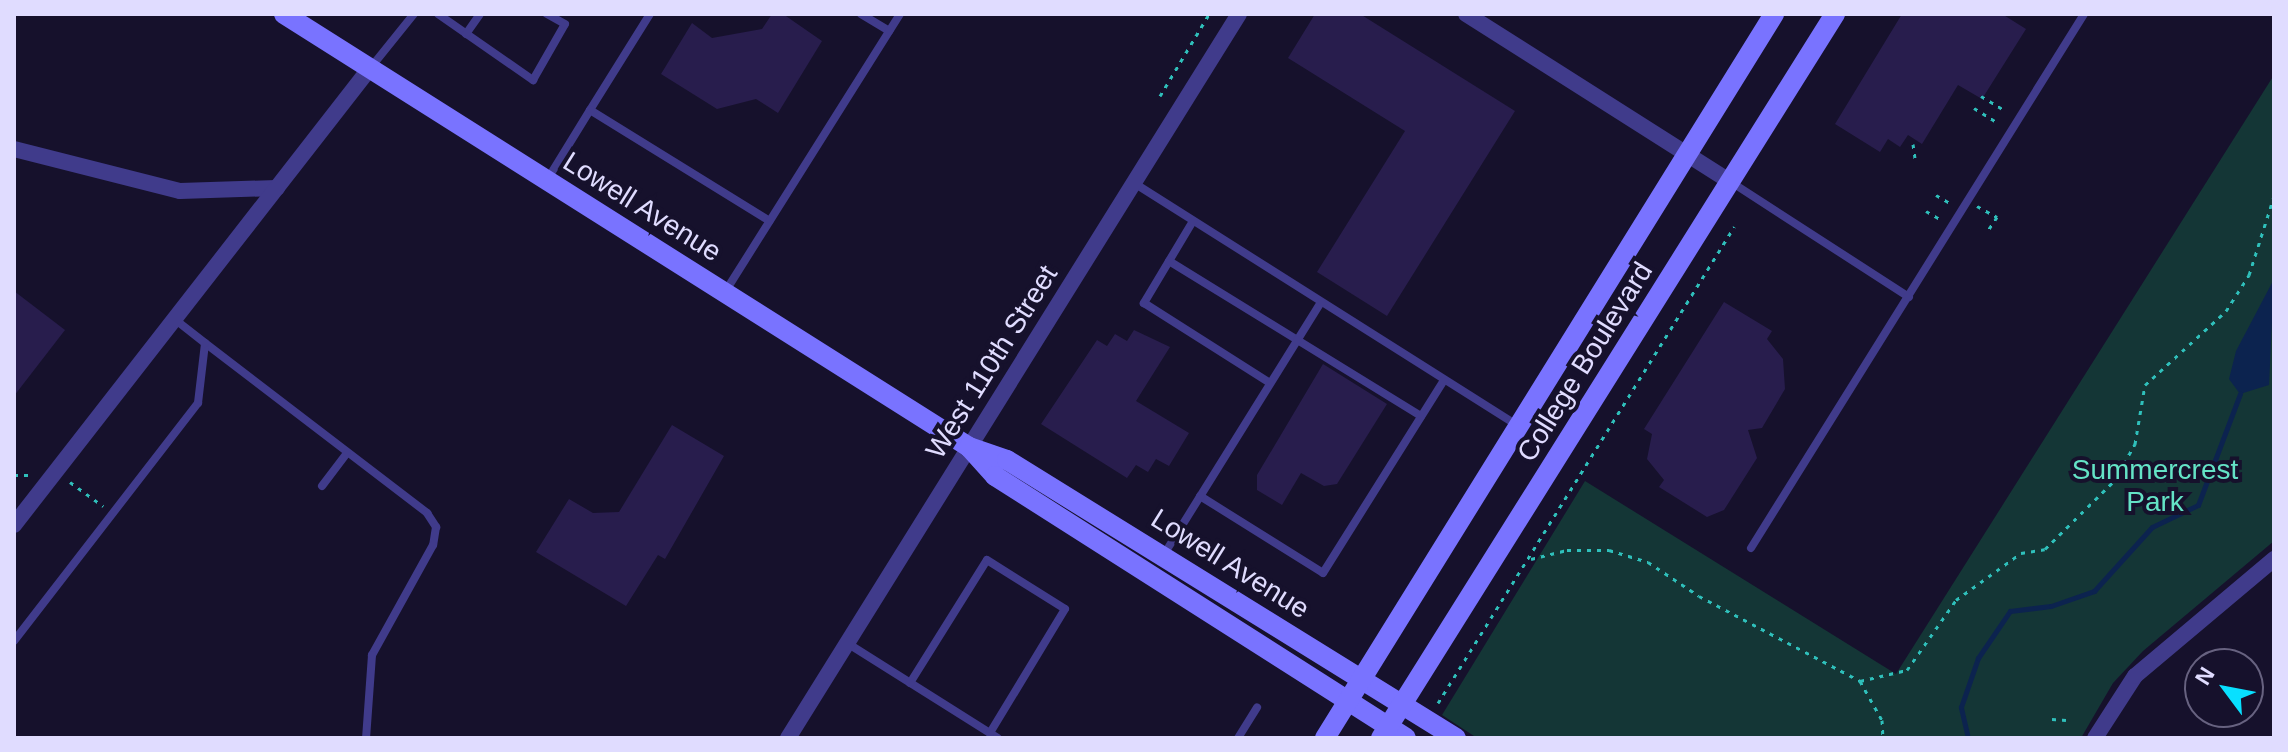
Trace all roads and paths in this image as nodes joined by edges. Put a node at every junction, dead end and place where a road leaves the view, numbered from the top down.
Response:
1 (284, 14) edge
2 (414, 14) edge
3 (438, 14) edge
4 (480, 14) edge
5 (547, 14) edge
6 (650, 14) edge
7 (861, 14) edge
8 (900, 14) edge
9 (1209, 14) edge
10 (1239, 14) edge
11 (1466, 14) edge
12 (1774, 14) edge
13 (1835, 14) edge
14 (2084, 14) edge
15 (889, 31) junction
16 (466, 34) junction
17 (370, 68) junction
18 (1160, 96) dead end
19 (1981, 96) dead end
20 (1974, 108) dead end
21 (590, 110) junction
22 (2006, 111) dead end
23 (1998, 123) dead end
24 (1913, 144) dead end
25 (14, 149) edge
26 (1687, 155) junction
27 (1915, 159) dead end
28 (547, 180) junction
29 (1731, 182) junction
30 (1134, 183) junction
31 (277, 188) junction
32 (2274, 196) edge
33 (1926, 211) dead end
34 (1942, 220) dead end
35 (770, 221) junction
36 (1193, 221) junction
37 (1734, 227) dead end
38 (1169, 261) junction
39 (724, 293) junction
40 (1909, 297) junction
41 (1321, 302) junction
42 (176, 320) junction
43 (1296, 341) junction
44 (205, 343) junction
45 (1444, 380) junction
46 (1270, 383) junction
47 (1421, 416) junction
48 (1518, 427) junction
49 (969, 447) junction
50 (347, 453) junction
51 (322, 486) dead end
52 (1200, 496) junction
53 (14, 525) edge
54 (1751, 548) dead end
55 (1163, 556) junction
56 (1531, 559) junction
57 (2274, 559) edge
58 (14, 641) edge
59 (847, 643) junction
60 (1362, 679) junction
61 (1860, 681) junction
62 (910, 683) junction
63 (1348, 700) junction
64 (1402, 704) junction
65 (1436, 706) dead end
66 (1257, 708) dead end
67 (2052, 719) dead end
68 (2066, 720) dead end
69 (1384, 732) edge
70 (994, 735) edge
71 (366, 738) edge
72 (788, 738) edge
73 (1238, 738) edge
74 (1325, 738) edge
75 (1406, 738) edge
76 (1456, 738) edge
77 (1883, 738) edge
78 (2095, 738) edge

1 - 17 street, Lowell Avenue
2 - 17 lane
3 - 16 lane
4 - 16 lane
5 - 16 lane
6 - 21 lane
7 - 15 lane
8 - 15 lane
9 - 18 path
10 - 30 street, West 110th Street
11 - 26 street
12 - 26 street, College Boulevard
13 - 29 street, College Boulevard
14 - 40 lane
15 - 35 lane
17 - 28 street, Lowell Avenue
17 - 31 street
19 - 22 path
20 - 23 path
21 - 28 lane
21 - 35 lane
24 - 27 path
25 - 31 street
26 - 29 street
26 - 48 street, College Boulevard
28 - 39 street, Lowell Avenue
29 - 40 lane
29 - 64 street, College Boulevard
30 - 36 lane
30 - 49 street, West 110th Street
31 - 42 street
32 - 61 path
33 - 34 path
35 - 39 lane
36 - 38 lane
36 - 41 lane
37 - 56 path
38 - 43 lane
38 - 46 lane
39 - 49 street, Lowell Avenue
40 - 54 lane
41 - 43 lane
41 - 45 lane
42 - 44 lane
42 - 53 street
43 - 46 lane
43 - 47 lane
44 - 50 lane
44 - 58 lane
45 - 47 lane
45 - 48 lane
46 - 52 lane
47 - 52 lane
48 - 60 street, College Boulevard
49 - 55 street, Lowell Avenue
49 - 59 street, West 110th Street
49 - 63 street, Lowell Avenue
50 - 51 lane
50 - 71 lane
52 - 55 lane
55 - 60 street, Lowell Avenue
56 - 61 path
56 - 65 path
57 - 78 street
59 - 62 lane
59 - 72 street, West 110th Street
60 - 63 street, College Boulevard
60 - 64 street, Lowell Avenue
61 - 77 path
62 - 70 lane
62 - 70 lane
63 - 69 street, Lowell Avenue
63 - 74 street, College Boulevard
64 - 69 street, College Boulevard
64 - 76 street, Lowell Avenue
66 - 73 lane
67 - 68 path
69 - 75 street, Lowell Avenue

